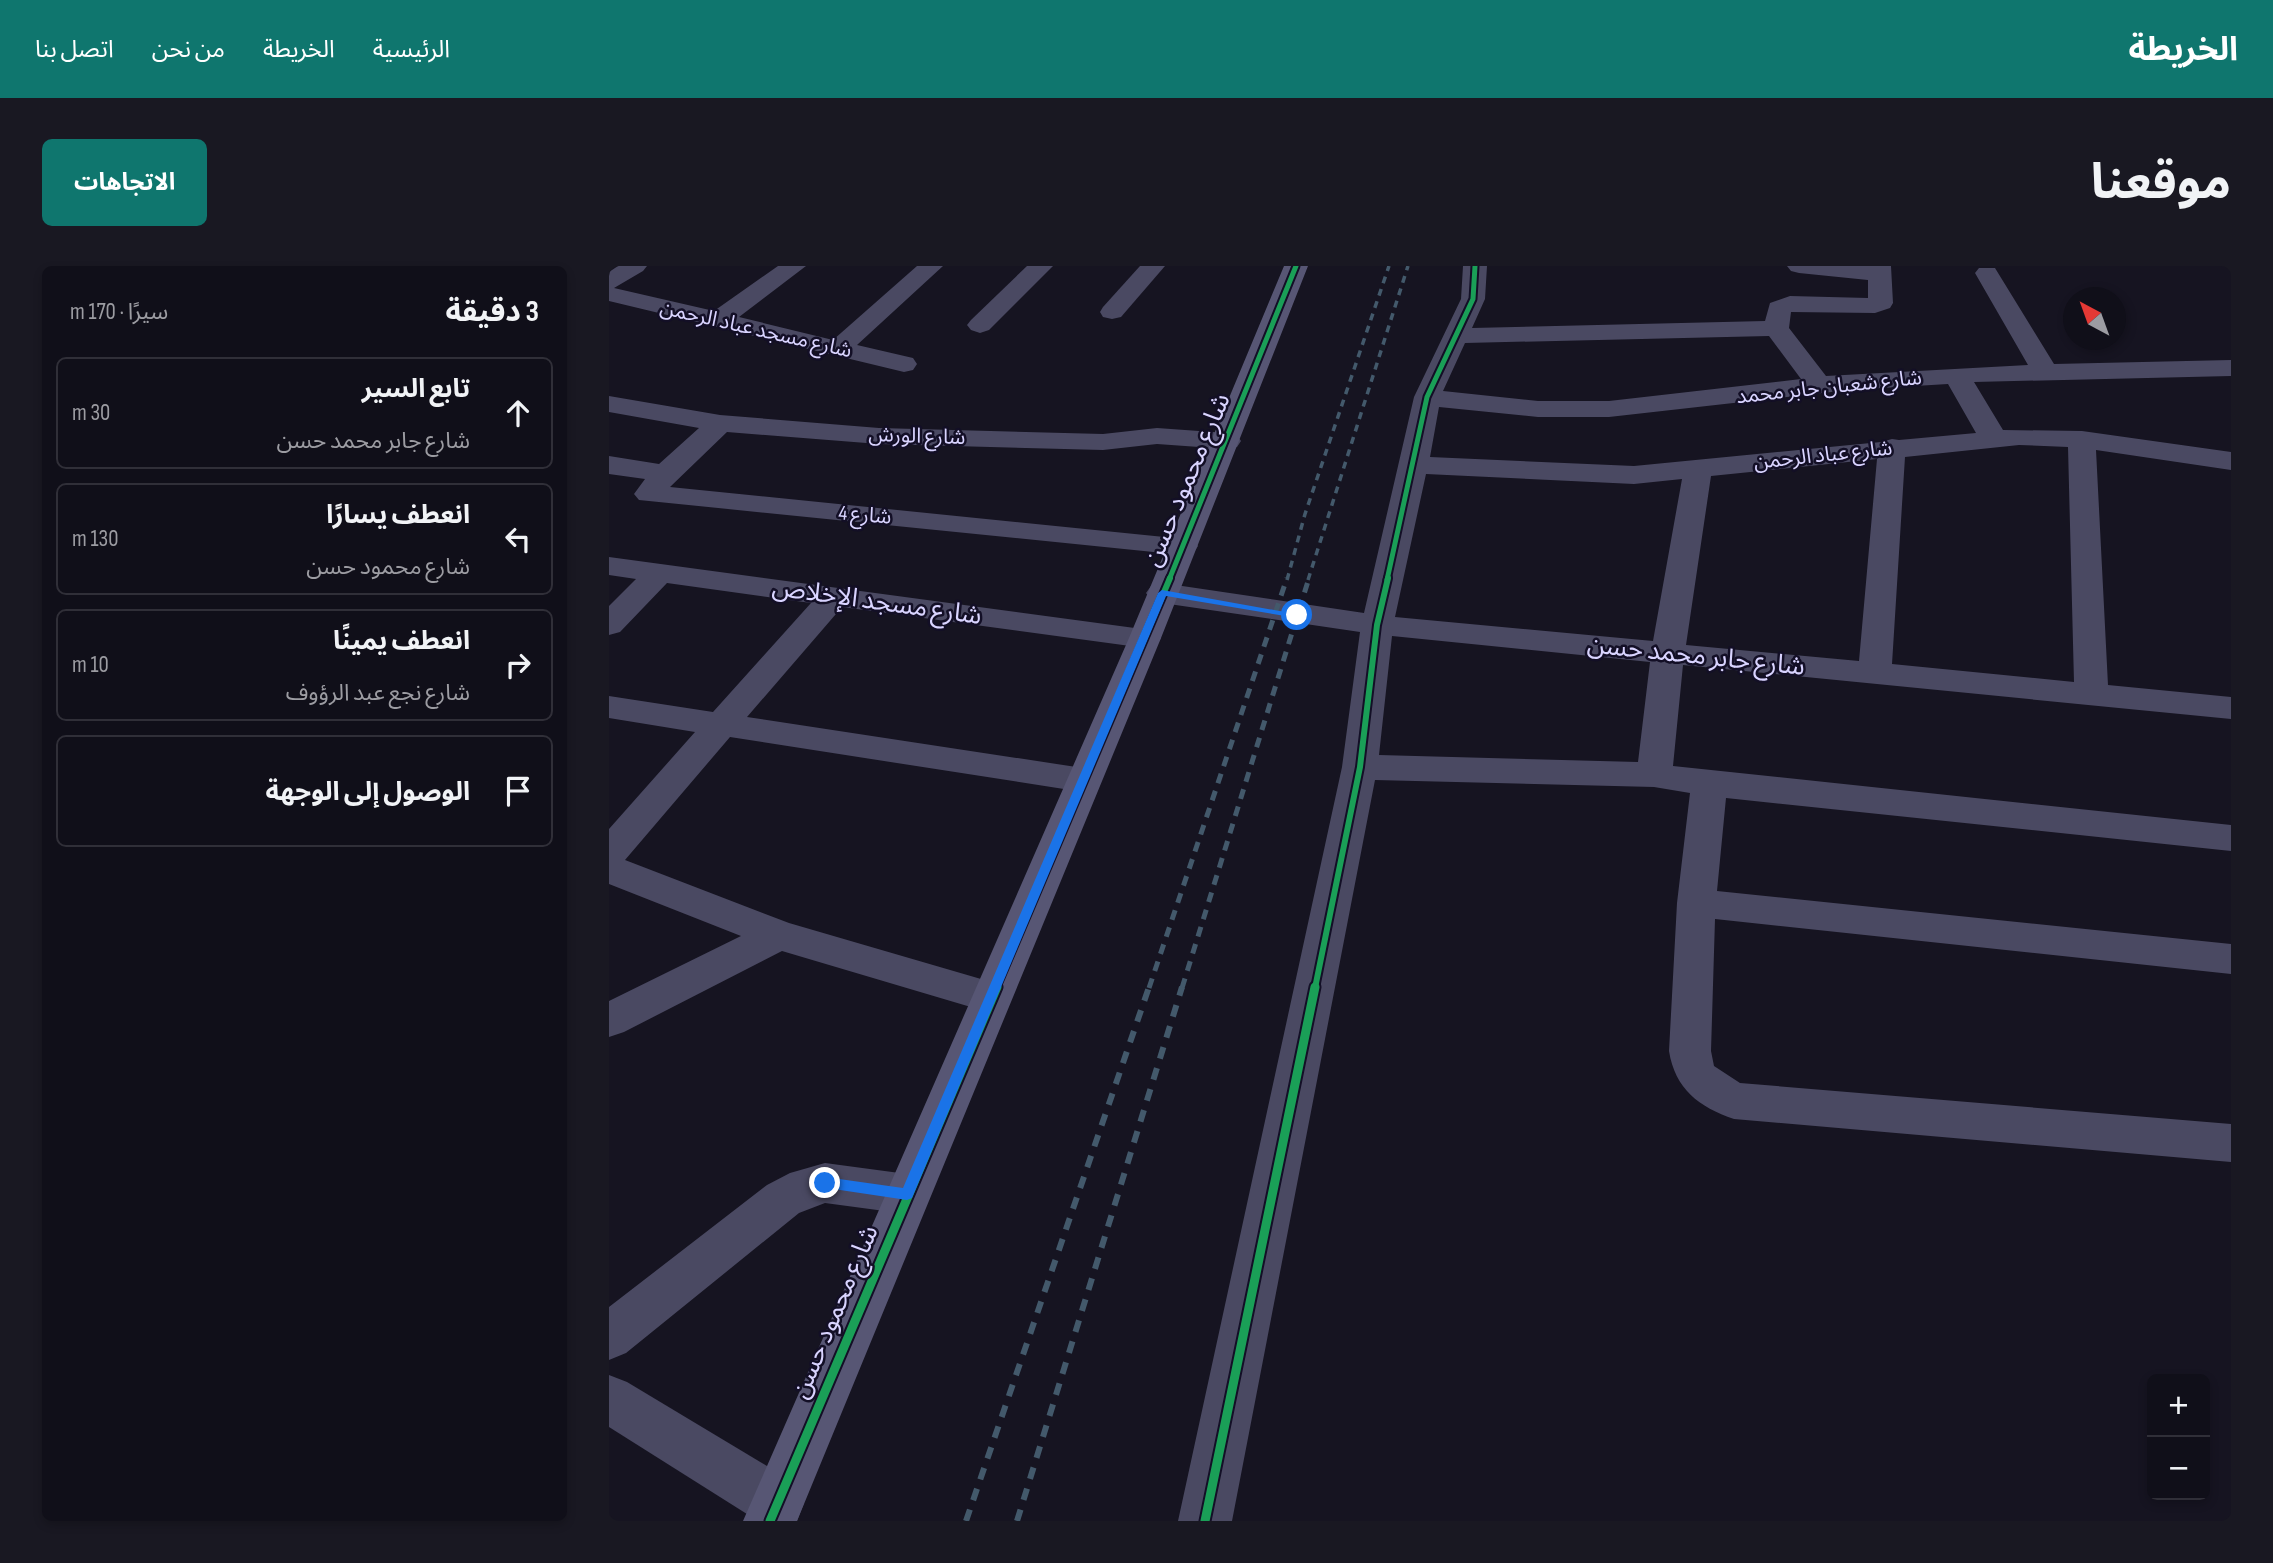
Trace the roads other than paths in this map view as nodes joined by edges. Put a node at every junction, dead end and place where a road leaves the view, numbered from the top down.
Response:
1 (635, 266) edge
2 (795, 266) edge
3 (931, 266) edge
4 (1041, 266) edge
5 (1153, 266) edge
6 (1296, 266) edge
7 (1475, 266) edge
8 (1799, 266) edge
9 (1879, 270) edge
10 (1987, 273) dead end
11 (609, 282) edge
12 (609, 294) edge
13 (1112, 312) dead end
14 (717, 321) junction
15 (980, 325) dead end
16 (1776, 328) junction
17 (1458, 336) junction
18 (838, 349) junction
19 (904, 363) dead end
20 (2231, 368) edge
21 (2046, 372) junction
22 (1956, 375) junction
23 (1820, 386) junction
24 (1427, 397) junction
25 (609, 404) edge
26 (720, 423) junction
27 (1994, 439) junction
28 (2082, 439) junction
29 (1227, 441) junction
30 (1892, 447) junction
31 (2231, 461) edge
32 (1414, 465) junction
33 (609, 466) edge
34 (1698, 469) junction
35 (664, 474) junction
36 (1183, 546) junction
37 (609, 566) edge
38 (659, 573) junction
39 (1162, 593) junction
40 (834, 596) junction
41 (609, 625) edge
42 (1377, 625) junction
43 (1145, 638) junction
44 (1668, 652) junction
45 (1875, 674) junction
46 (2091, 693) junction
47 (609, 707) edge
48 (2231, 708) edge
49 (722, 724) junction
50 (1360, 767) junction
51 (1654, 775) junction
52 (1083, 780) junction
53 (1709, 783) junction
54 (2231, 838) edge
55 (609, 853) edge
56 (609, 869) edge
57 (1696, 903) junction
58 (779, 934) junction
59 (2231, 959) edge
60 (991, 997) junction
61 (609, 1020) edge
62 (2231, 1143) edge
63 (907, 1194) junction
64 (609, 1337) edge
65 (609, 1399) edge
66 (774, 1512) edge
67 (1205, 1521) edge

1 - 11 street
2 - 14 street
3 - 18 street
4 - 15 street
5 - 13 street
6 - 29 street, شارع محمود حسن
7 - 17 street
8 - 9 street
9 - 16 street
10 - 21 street
12 - 14 street, شارع مسجد عباد الرحمن
14 - 18 street, شارع مسجد عباد الرحمن
16 - 17 street
16 - 23 street
17 - 24 street
18 - 19 street, شارع مسجد عباد الرحمن
20 - 21 street, شارع شعبان جابر محمد
21 - 22 street, شارع شعبان جابر محمد
22 - 23 street, شارع شعبان جابر محمد
22 - 27 street
23 - 24 street, شارع شعبان جابر محمد
24 - 32 street
25 - 26 street, شارع الورش
26 - 29 street, شارع الورش
26 - 35 street
27 - 28 street, شارع عباد الرحمن
27 - 30 street, شارع عباد الرحمن
28 - 31 street, شارع عباد الرحمن
28 - 46 street
29 - 36 street, شارع محمود حسن
30 - 34 street, شارع عباد الرحمن
30 - 45 street
32 - 34 street, شارع عباد الرحمن
32 - 42 street
33 - 35 street
34 - 44 street
35 - 36 street, شارع 4
36 - 39 street, شارع محمود حسن
37 - 38 street, شارع مسجد الإخلاص
38 - 40 street, شارع مسجد الإخلاص
38 - 41 street
39 - 42 street, شارع جابر محمد حسن
39 - 43 street, شارع محمود حسن
40 - 43 street, شارع مسجد الإخلاص
40 - 49 street
42 - 44 street, شارع جابر محمد حسن
42 - 50 street
43 - 52 street, شارع محمود حسن
44 - 45 street, شارع جابر محمد حسن
44 - 51 street
45 - 46 street, شارع جابر محمد حسن
46 - 48 street, شارع جابر محمد حسن
47 - 49 street
49 - 52 street
49 - 55 street
50 - 51 street
50 - 67 street
51 - 53 street
52 - 60 street, شارع محمود حسن
53 - 54 street
53 - 57 street
56 - 58 street
57 - 59 street
57 - 62 street
58 - 60 street
58 - 61 street
60 - 63 street, شارع محمود حسن
63 - 64 street
63 - 66 street, شارع محمود حسن
65 - 66 street

